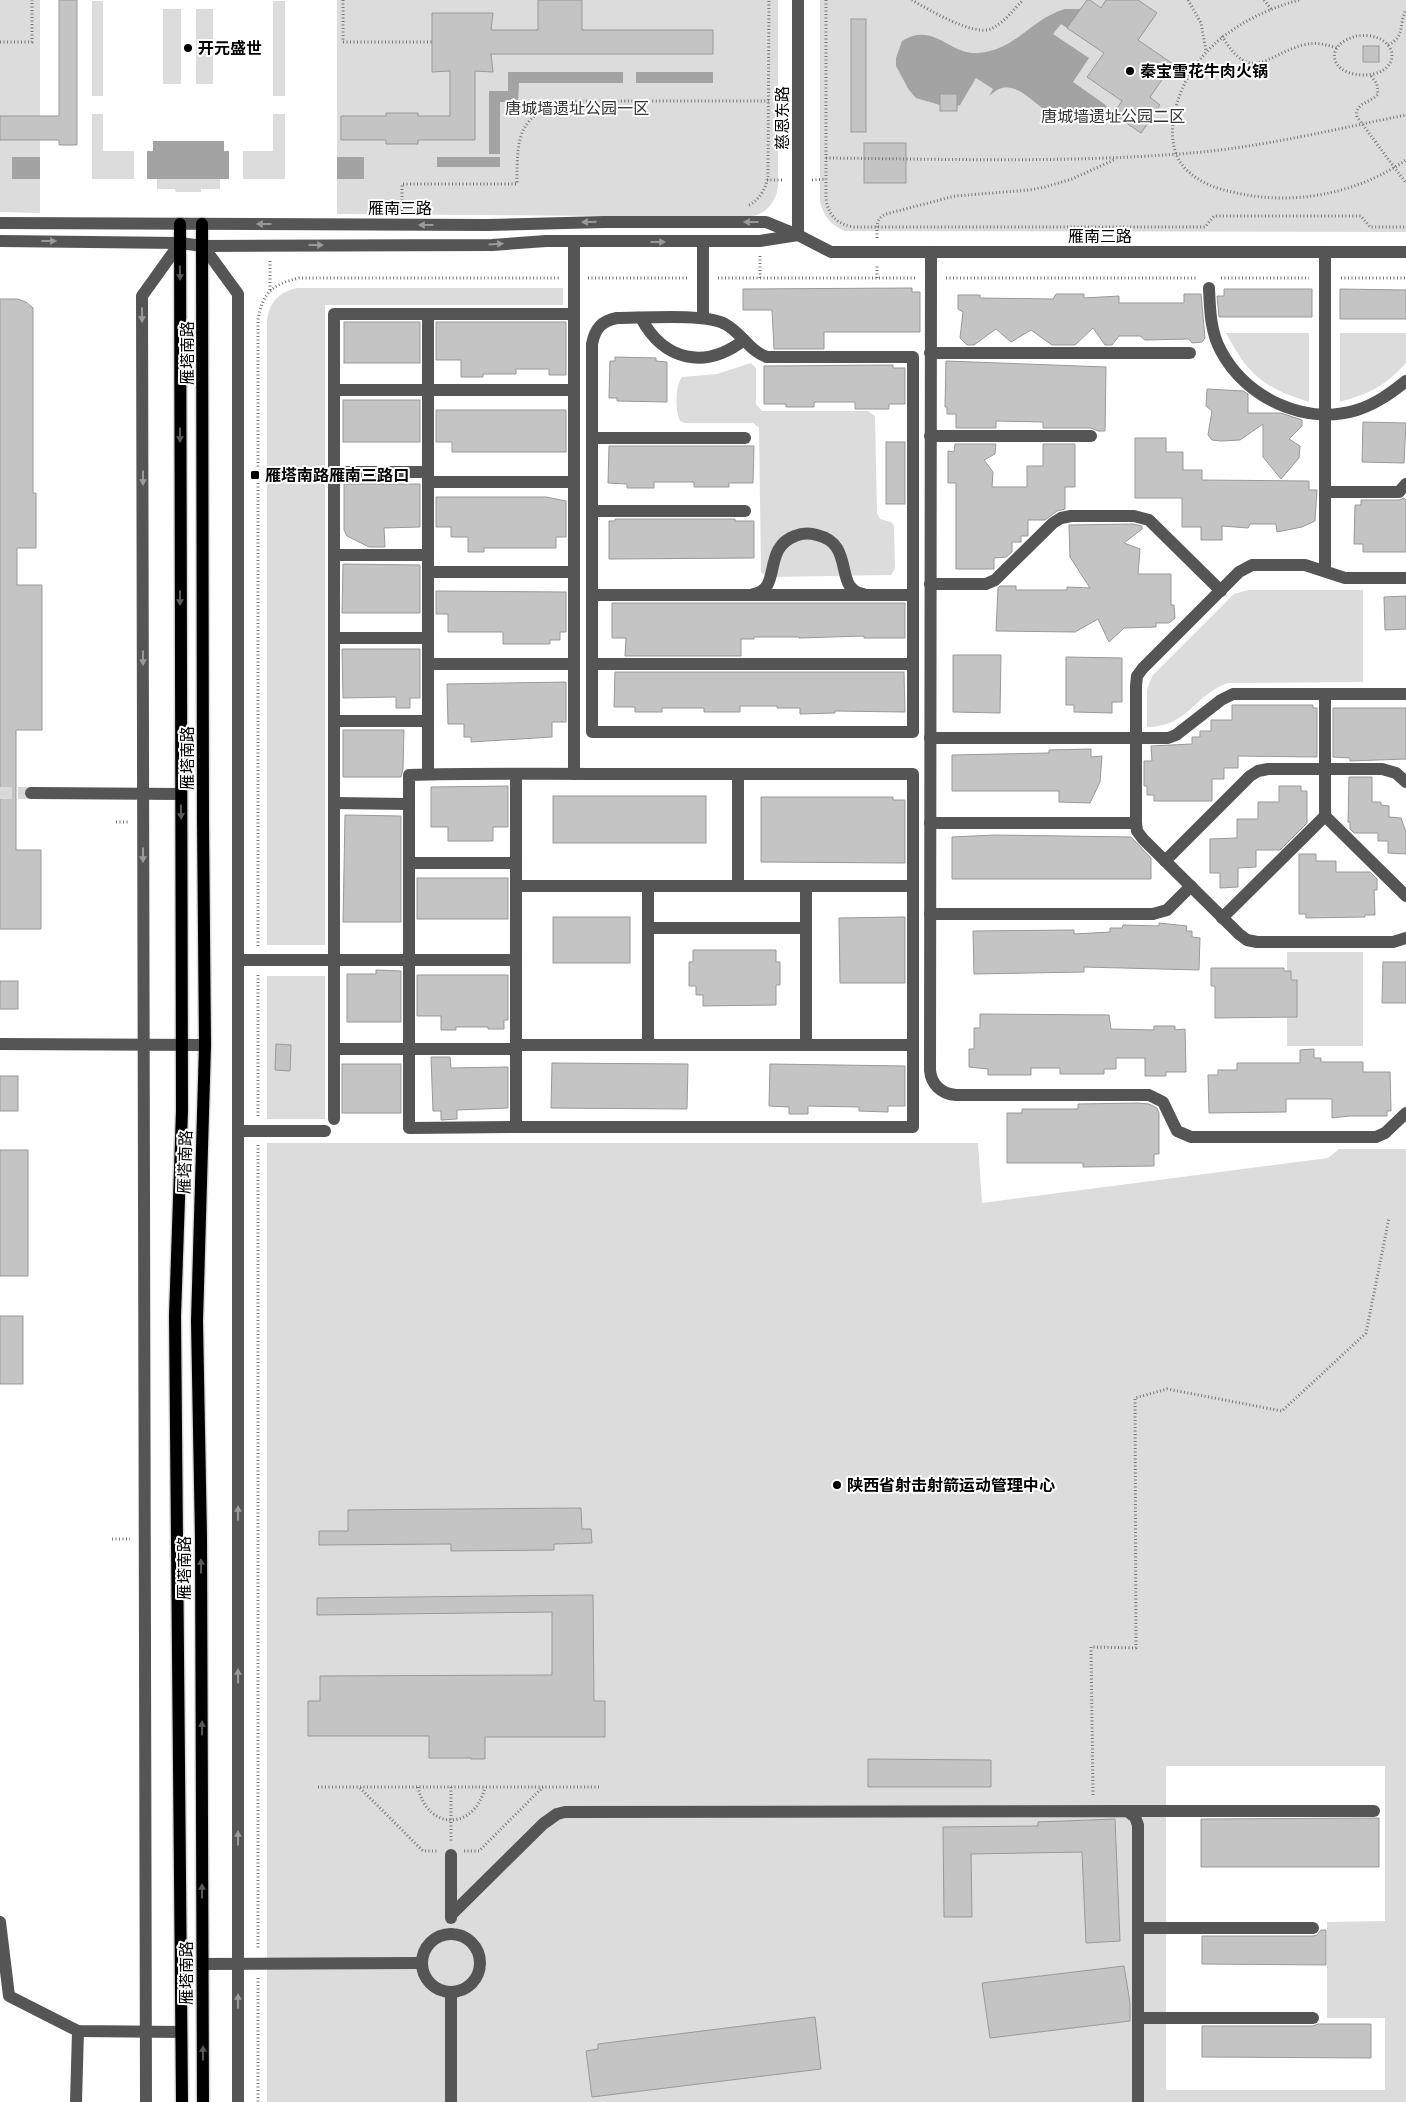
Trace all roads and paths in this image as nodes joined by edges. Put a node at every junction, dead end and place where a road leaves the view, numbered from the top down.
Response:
1 (32, 0) edge
2 (343, 0) edge
3 (768, 0) edge
4 (798, 0) edge
5 (826, 0) edge
6 (912, 0) edge
7 (1023, 0) edge
8 (1188, 0) edge
9 (1264, 0) edge
10 (1299, 0) edge
11 (1271, 9) junction
12 (1406, 10) edge
13 (1222, 36) junction
14 (0, 42) edge
15 (433, 42) dead end
16 (1388, 44) junction
17 (1337, 48) junction
18 (1206, 52) junction
19 (1370, 75) junction
20 (768, 101) junction
21 (1406, 115) edge
22 (1360, 124) junction
23 (1176, 154) junction
24 (826, 158) junction
25 (1118, 158) junction
26 (1406, 160) edge
27 (1395, 167) junction
28 (1406, 184) edge
29 (745, 207) dead end
30 (393, 212) dead end
31 (402, 212) junction
32 (412, 212) dead end
33 (0, 223) edge
34 (180, 224) junction
35 (202, 224) junction
36 (877, 227) junction
37 (1406, 227) edge
38 (798, 235) junction
39 (0, 241) edge
40 (574, 241) junction
41 (704, 242) junction
42 (180, 243) junction
43 (203, 246) junction
44 (877, 252) junction
45 (930, 252) junction
46 (1325, 252) junction
47 (1406, 252) edge
48 (574, 278) junction
49 (704, 278) junction
50 (877, 278) junction
51 (930, 278) junction
52 (1325, 278) junction
53 (1406, 278) edge
54 (1211, 281) junction
55 (428, 314) junction
56 (574, 314) junction
57 (641, 318) junction
58 (704, 318) junction
59 (744, 340) junction
60 (930, 353) junction
61 (1190, 353) dead end
62 (1406, 381) edge
63 (334, 390) junction
64 (428, 390) junction
65 (574, 390) junction
66 (1325, 415) junction
67 (930, 436) junction
68 (1091, 436) dead end
69 (592, 438) junction
70 (746, 438) dead end
71 (334, 472) junction
72 (428, 477) junction
73 (574, 482) junction
74 (1406, 484) edge
75 (1325, 492) junction
76 (592, 511) junction
77 (746, 511) dead end
78 (334, 555) junction
79 (428, 555) junction
80 (1325, 571) junction
81 (428, 572) junction
82 (574, 572) junction
83 (1406, 578) edge
84 (930, 584) junction
85 (1220, 591) junction
86 (592, 595) junction
87 (752, 595) junction
88 (868, 595) junction
89 (913, 595) junction
90 (334, 638) junction
91 (428, 638) junction
92 (428, 664) junction
93 (574, 664) junction
94 (592, 664) junction
95 (913, 664) junction
96 (1325, 694) junction
97 (1406, 694) edge
98 (334, 721) junction
99 (428, 721) junction
100 (930, 738) junction
101 (1136, 738) junction
102 (1325, 769) junction
103 (428, 774) junction
104 (516, 774) junction
105 (574, 774) junction
106 (738, 774) junction
107 (1406, 782) edge
108 (31, 793) tunnel mouth
109 (143, 793) junction
110 (180, 794) junction
111 (334, 804) junction
112 (409, 804) junction
113 (1325, 816) junction
114 (930, 823) junction
115 (1136, 823) junction
116 (1165, 861) junction
117 (409, 863) junction
118 (516, 863) junction
119 (516, 886) junction
120 (648, 886) junction
121 (738, 886) junction
122 (806, 886) junction
123 (913, 886) junction
124 (1191, 886) junction
125 (1406, 896) edge
126 (930, 914) junction
127 (1222, 918) junction
128 (648, 928) junction
129 (806, 928) junction
130 (1406, 938) edge
131 (238, 960) junction
132 (258, 960) junction
133 (334, 960) junction
134 (409, 960) junction
135 (516, 960) junction
136 (0, 1044) edge
137 (144, 1045) junction
138 (205, 1045) junction
139 (648, 1045) junction
140 (806, 1045) junction
141 (913, 1045) junction
142 (182, 1046) junction
143 (516, 1047) junction
144 (334, 1049) junction
145 (409, 1049) junction
146 (1406, 1113) edge
147 (334, 1119) dead end
148 (516, 1127) junction
149 (238, 1131) junction
150 (258, 1131) junction
151 (325, 1131) dead end
152 (1389, 1218) dead end
153 (318, 1787) dead end
154 (359, 1787) junction
155 (418, 1787) junction
156 (451, 1787) junction
157 (484, 1787) junction
158 (543, 1787) junction
159 (599, 1787) dead end
160 (1093, 1811) junction
161 (1127, 1811) junction
162 (1374, 1811) dead end
163 (451, 1820) junction
164 (451, 1853) junction
165 (451, 1915) junction
166 (0, 1922) edge
167 (1138, 1928) junction
168 (1313, 1928) dead end
169 (451, 1933) junction
170 (238, 1963) junction
171 (258, 1963) junction
172 (421, 1963) junction
173 (203, 1964) junction
174 (451, 1993) junction
175 (1138, 2018) junction
176 (1313, 2018) dead end
177 (78, 2031) junction
178 (146, 2032) junction
179 (181, 2032) junction
180 (76, 2102) edge
181 (146, 2102) edge
182 (182, 2102) edge
183 (203, 2102) edge
184 (238, 2102) edge
185 (258, 2102) edge
186 (451, 2102) edge
187 (1138, 2102) edge

1 - 14 path
2 - 15 path
3 - 20 path
4 - 38 street, 慈恩东路
5 - 24 path
6 - 7 path
8 - 18 path
9 - 11 path
10 - 11 path
11 - 13 path
12 - 16 path
13 - 17 path
13 - 18 path
16 - 17 path
16 - 19 path
17 - 19 path
18 - 23 path
19 - 22 path
20 - 29 path
20 - 31 path
21 - 22 path
22 - 23 path
22 - 27 path
23 - 25 path
23 - 27 path
24 - 25 path
24 - 36 path
25 - 36 path
26 - 27 path
27 - 28 path
30 - 31 path
31 - 32 path
33 - 34 street, 雁南三路
34 - 35 street, 雁南三路
34 - 42 main road, 雁塔南路
38 -> 35 street, 雁南三路
35 - 43 main road, 雁塔南路
36 - 37 path
36 - 44 path
38 - 41 street
38 - 44 street, 雁南三路
39 -> 42 street
40 -> 41 street
43 -> 40 street
40 - 48 street
41 - 49 street
42 - 43 street
42 -> 109 street
42 -> 110 main road, 雁塔南路
43 - 131 street
43 - 138 main road, 雁塔南路
44 - 45 street, 雁南三路
44 - 50 path
45 - 46 street, 雁南三路
45 - 51 street
46 - 47 street, 雁南三路
46 - 52 street
48 - 49 path
48 - 56 street
48 - 132 path
49 - 50 path
49 - 58 street
50 - 51 path
51 - 54 path
51 - 60 street
52 - 53 path
52 - 54 path
52 - 66 street
54 - 66 street
55 - 56 street
55 - 63 street
55 - 64 street
56 - 65 street
57 - 58 street
57 - 59 street
57 - 69 street
58 - 59 street
59 - 89 street
60 - 61 street
60 - 67 street
62 - 66 street
63 - 64 street
63 - 71 street
64 - 65 street
64 - 72 street
65 - 73 street
66 - 75 street
67 - 68 street
67 - 84 street
69 - 70 street
69 - 76 street
71 - 72 street
71 - 78 street
72 - 73 street
72 - 79 street
73 - 82 street
74 - 75 street
75 - 80 street
76 - 77 street
76 - 86 street
78 - 79 street
78 - 90 street
79 - 81 street
80 - 83 street
80 - 85 street
81 - 82 street
81 - 91 street
82 - 93 street
84 - 85 street
84 - 100 street
85 - 101 street
86 - 87 street
86 - 94 street
87 - 88 street
87 - 88 street
88 - 89 street
89 - 95 street
90 - 91 street
90 - 98 street
91 - 92 street
92 - 93 street
92 - 99 street
93 - 105 street
94 - 95 street
94 - 95 street
96 - 97 street
96 - 101 street
96 - 102 street
98 - 99 street
98 - 111 street
99 - 103 street
100 - 101 street
100 - 114 street
101 - 115 street
102 - 107 street
102 - 113 street
102 - 116 street
103 - 104 street
103 - 112 street
104 - 105 street
104 - 118 street
105 - 106 street
106 - 121 street
106 - 123 street
108 - 109 street
109 - 110 street
109 -> 137 street
110 -> 142 main road, 雁塔南路
111 - 112 street
111 - 133 street
112 - 117 street
113 - 125 street
113 - 127 street
114 - 115 street
114 - 126 street
115 - 116 street
116 - 124 street
117 - 118 street
117 - 134 street
118 - 119 street
119 - 120 street
119 - 135 street
120 - 121 street
120 - 128 street
121 - 122 street
122 - 123 street
122 - 129 street
123 - 141 street
124 - 126 street
124 - 127 street
126 - 146 street
127 - 130 street
128 - 129 street
128 - 139 street
129 - 140 street
131 - 132 street
131 - 149 street
132 - 133 street
132 - 150 path
133 - 134 street
133 - 144 street
134 - 135 street
134 - 145 street
135 - 143 street
136 - 137 street
137 - 142 street
137 - 178 street
138 - 142 street
173 -> 138 main road, 雁塔南路
139 - 140 street
139 - 143 street
140 - 141 street
141 - 148 street
142 - 179 main road, 雁塔南路
143 - 145 street
143 - 148 street
144 - 145 street
144 - 147 street
145 - 148 street
149 - 150 street
170 -> 149 street
150 - 151 street
150 - 171 path
152 - 160 path
153 - 154 path
154 - 155 path
154 - 164 path
155 - 156 path
155 - 163 path
156 - 157 path
156 - 163 path
157 - 158 path
157 - 163 path
158 - 159 path
158 - 164 path
160 - 161 street
160 - 165 street
161 - 162 street
161 - 167 street
163 - 164 path
164 - 165 street
165 - 169 street
166 - 177 street
167 - 168 street
167 - 175 street
169 - 172 street
169 - 174 street
170 - 171 street
170 - 173 street
184 -> 170 street
171 - 172 street
171 - 185 path
172 - 174 street
183 -> 173 main road, 雁塔南路
174 - 186 street
175 - 176 street
175 - 187 street
177 - 178 street
177 - 180 street
178 - 179 street
178 - 181 street
179 - 182 main road, 雁塔南路

